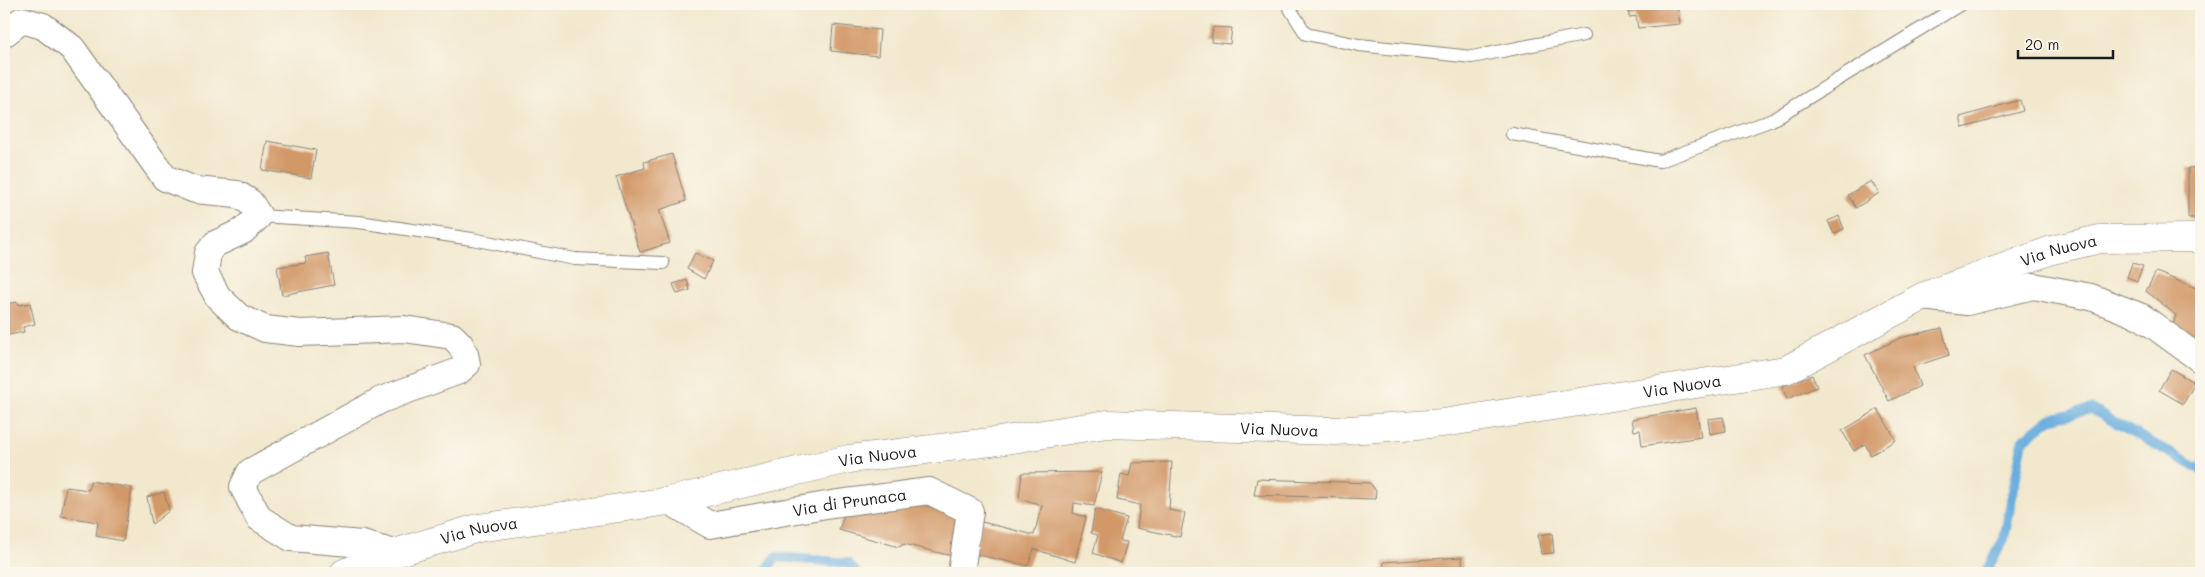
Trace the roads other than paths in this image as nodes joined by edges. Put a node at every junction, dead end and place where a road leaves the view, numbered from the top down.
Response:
1 (1287, 4) edge
2 (1962, 4) edge
3 (4, 34) edge
4 (1584, 35) dead end
5 (1512, 134) dead end
6 (259, 216) junction
7 (2201, 240) edge
8 (663, 263) dead end
9 (1922, 297) junction
10 (2201, 360) edge
11 (669, 501) junction
12 (395, 553) junction
13 (344, 573) edge
14 (961, 573) edge

1 - 4 lane
2 - 5 lane
3 - 6 street
6 - 8 lane
6 - 12 street
7 - 9 street, Via Nuova
9 - 10 street
9 - 11 street, Via Nuova
11 - 12 street, Via Nuova
11 - 14 street, Via di Prunaca
12 - 13 street, Via Nuova

